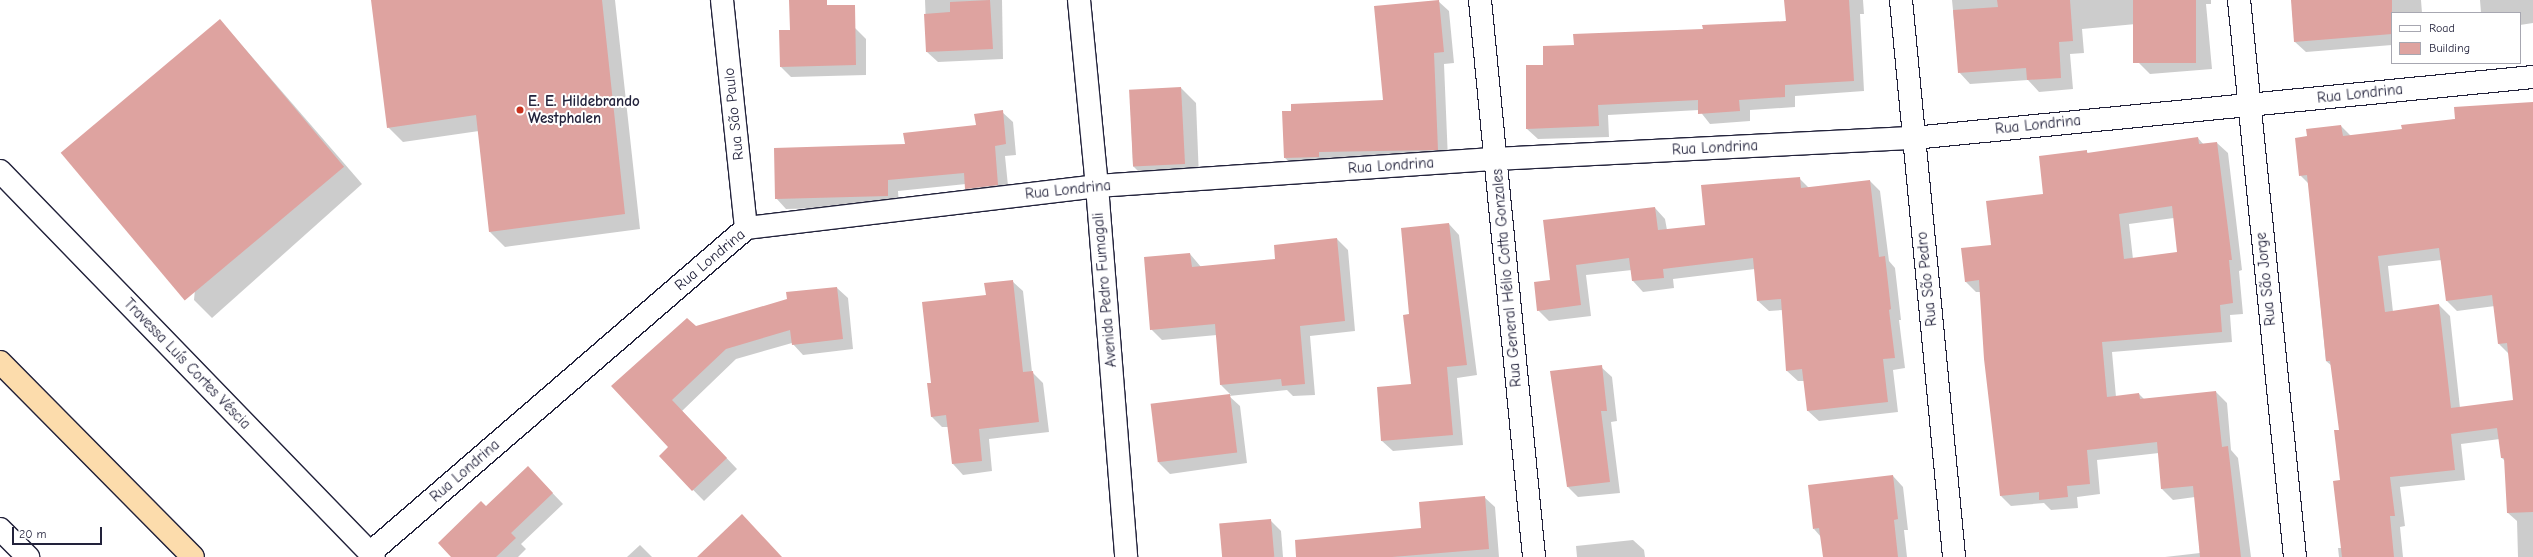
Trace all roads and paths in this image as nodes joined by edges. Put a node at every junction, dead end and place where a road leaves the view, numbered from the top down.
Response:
1 (722, 0) edge
2 (1079, 0) edge
3 (1480, 0) edge
4 (1901, 0) edge
5 (2239, 0) edge
6 (2533, 77) edge
7 (2249, 105) junction
8 (1913, 138) junction
9 (1496, 159) junction
10 (0, 171) edge
11 (1097, 186) junction
12 (746, 228) junction
13 (0, 362) edge
14 (0, 529) edge
15 (372, 555) edge
16 (28, 557) edge
17 (193, 557) edge
18 (1126, 557) edge
19 (1534, 557) edge
20 (1954, 557) edge
21 (2295, 557) edge

1 - 12 street, Rua São Paulo
2 - 11 street, Avenida Pedro Fumagali
3 - 9 street, Rua General Hélio Cotta Gonzales
4 - 8 street, Rua São Pedro
5 - 7 street, Rua São Jorge
6 - 7 street, Rua Londrina
7 - 8 street, Rua Londrina
7 - 21 street, Rua São Jorge
8 - 9 street, Rua Londrina
8 - 20 street, Rua São Pedro
9 - 11 street, Rua Londrina
9 - 19 street, Rua General Hélio Cotta Gonzales
10 - 15 street, Travessa Luís Cortes Véscia
11 - 12 street, Rua Londrina
11 - 18 street, Avenida Pedro Fumagali
12 - 15 street, Rua Londrina
13 - 17 highway
14 - 16 street

